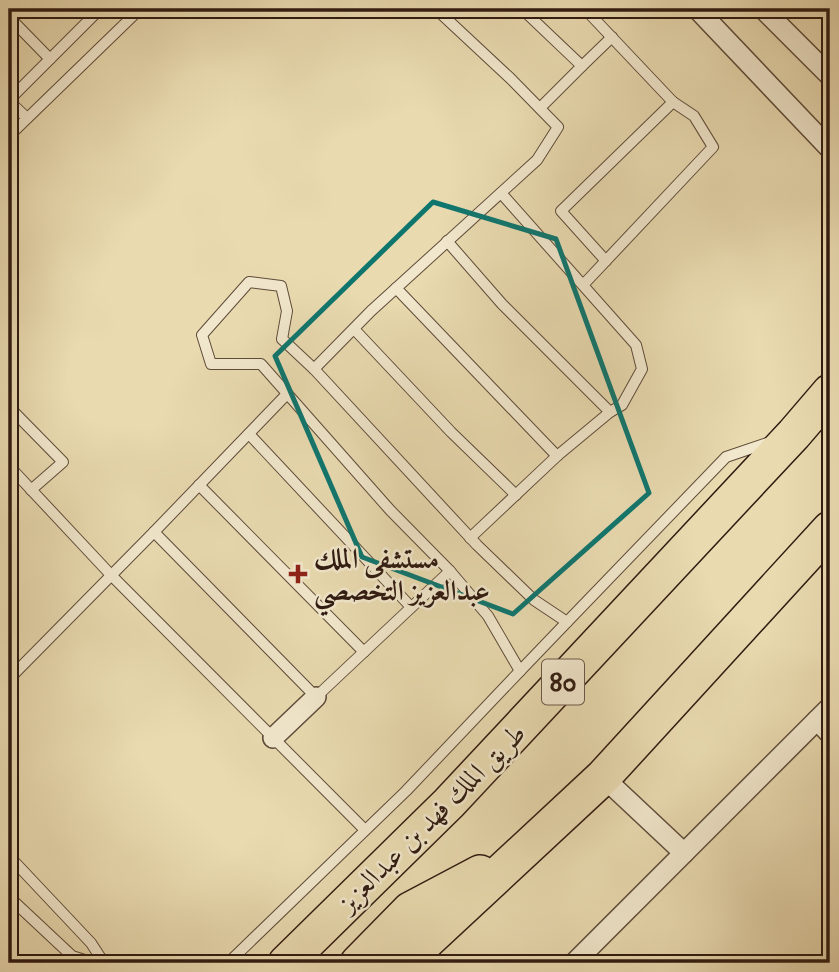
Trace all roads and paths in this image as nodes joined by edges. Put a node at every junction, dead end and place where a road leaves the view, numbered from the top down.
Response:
1 (98, 9) edge
2 (140, 9) edge
3 (436, 9) edge
4 (522, 9) edge
5 (585, 9) edge
6 (697, 9) edge
7 (763, 9) edge
8 (9, 17) edge
9 (612, 37) junction
10 (50, 59) junction
11 (582, 66) junction
12 (830, 76) edge
13 (9, 101) edge
14 (673, 102) junction
15 (540, 108) junction
16 (27, 118) junction
17 (9, 136) edge
18 (830, 149) edge
19 (501, 193) junction
20 (447, 241) junction
21 (606, 261) junction
22 (584, 284) junction
23 (396, 288) junction
24 (354, 329) junction
25 (314, 369) junction
26 (830, 392) edge
27 (287, 394) junction
28 (9, 407) edge
29 (610, 412) junction
30 (248, 434) junction
31 (794, 434) junction
32 (557, 456) junction
33 (9, 466) edge
34 (199, 485) junction
35 (31, 490) junction
36 (516, 495) junction
37 (830, 529) edge
38 (154, 532) junction
39 (470, 538) junction
40 (450, 571) junction
41 (111, 575) junction
42 (411, 607) junction
43 (567, 622) junction
44 (365, 652) junction
45 (520, 671) junction
46 (9, 679) edge
47 (316, 697) junction
48 (826, 720) edge
49 (273, 738) junction
50 (603, 777) junction
51 (449, 803) junction
52 (365, 830) junction
53 (525, 849) junction
54 (684, 853) junction
55 (9, 856) edge
56 (9, 897) edge
57 (94, 963) edge
58 (104, 963) edge
59 (228, 963) edge
60 (286, 963) edge
61 (320, 963) edge
62 (358, 963) edge
63 (403, 963) edge
64 (573, 963) edge

1 - 10 lane
2 - 16 lane
3 - 15 lane
4 - 11 lane
5 - 9 lane
6 - 18 street
7 - 12 street
8 - 10 lane
9 - 11 lane
9 - 14 lane
10 - 13 lane
11 - 15 lane
13 - 16 lane
14 - 21 lane
14 - 21 lane
15 - 19 lane
16 - 17 lane
19 - 20 lane
19 - 22 lane
20 - 23 lane
20 - 29 lane
21 - 22 lane
22 - 29 lane
23 - 24 lane
23 - 32 lane
24 - 25 lane
24 - 36 lane
25 - 27 lane
25 - 39 lane
26 - 31 highway, طريق الملك فهد بن عبدالعزيز / 80
27 - 30 lane
27 - 40 lane
28 - 35 lane
29 - 32 lane
30 - 34 lane
30 - 42 lane
31 - 43 lane
31 - 51 highway, طريق الملك فهد بن عبدالعزيز / 80
32 - 36 lane
33 - 35 lane
34 - 38 lane
34 - 44 lane
35 - 41 lane
36 - 39 lane
37 - 50 highway
38 - 41 lane
38 - 47 lane
39 - 43 lane
40 - 42 lane
40 - 45 lane
41 - 46 lane
41 - 49 lane
42 - 44 lane
43 - 45 lane
44 - 47 lane
45 - 52 lane
47 - 49 street
48 - 54 street
49 - 52 lane
50 - 53 highway
50 - 54 street
51 - 60 highway, طريق الملك فهد بن عبدالعزيز / 80
51 - 61 highway
52 - 59 lane
53 - 62 highway
53 - 63 highway
54 - 64 street
55 - 58 lane
56 - 57 lane

